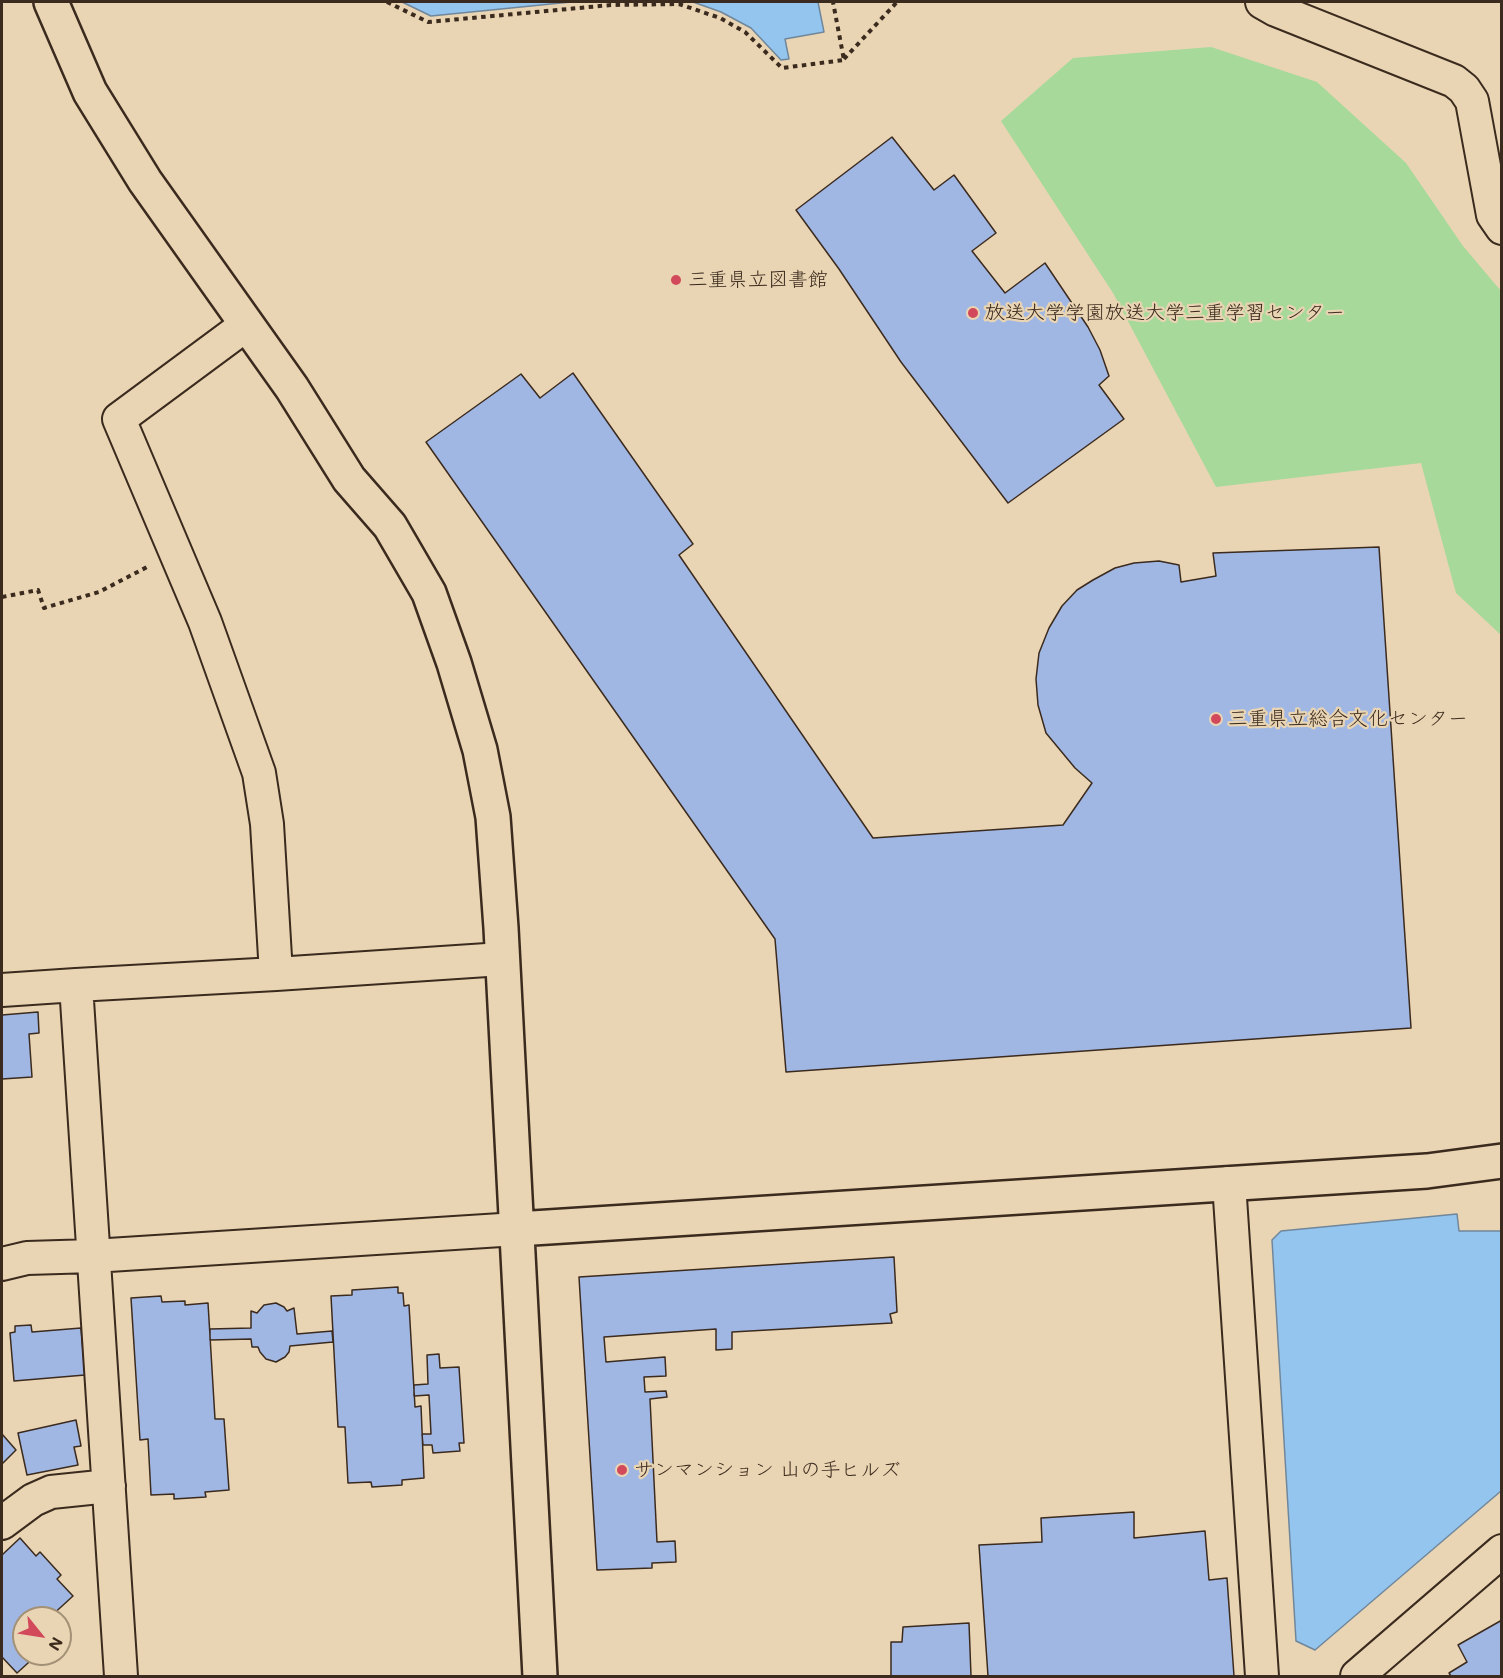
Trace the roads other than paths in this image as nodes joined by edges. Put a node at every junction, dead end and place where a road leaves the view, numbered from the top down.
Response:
1 (51, 2) edge
2 (1262, 2) edge
3 (1502, 228) edge
4 (246, 326) junction
5 (502, 959) junction
6 (276, 974) junction
7 (76, 985) junction
8 (2, 990) edge
9 (1502, 1161) edge
10 (1229, 1183) junction
11 (517, 1229) junction
12 (93, 1256) junction
13 (2, 1264) edge
14 (109, 1486) junction
15 (2, 1523) edge
16 (1502, 1551) edge
17 (121, 1677) edge
18 (540, 1677) edge
19 (1262, 1677) edge
20 (1358, 1677) edge

1 - 4 street
2 - 3 street
4 - 5 street
4 - 6 street
5 - 6 street
5 - 11 street
6 - 7 street
7 - 8 street
7 - 12 street
9 - 10 street
10 - 11 street
10 - 19 street
11 - 12 street
11 - 18 street
12 - 13 street
12 - 14 street
14 - 15 street
14 - 17 street
16 - 20 street

